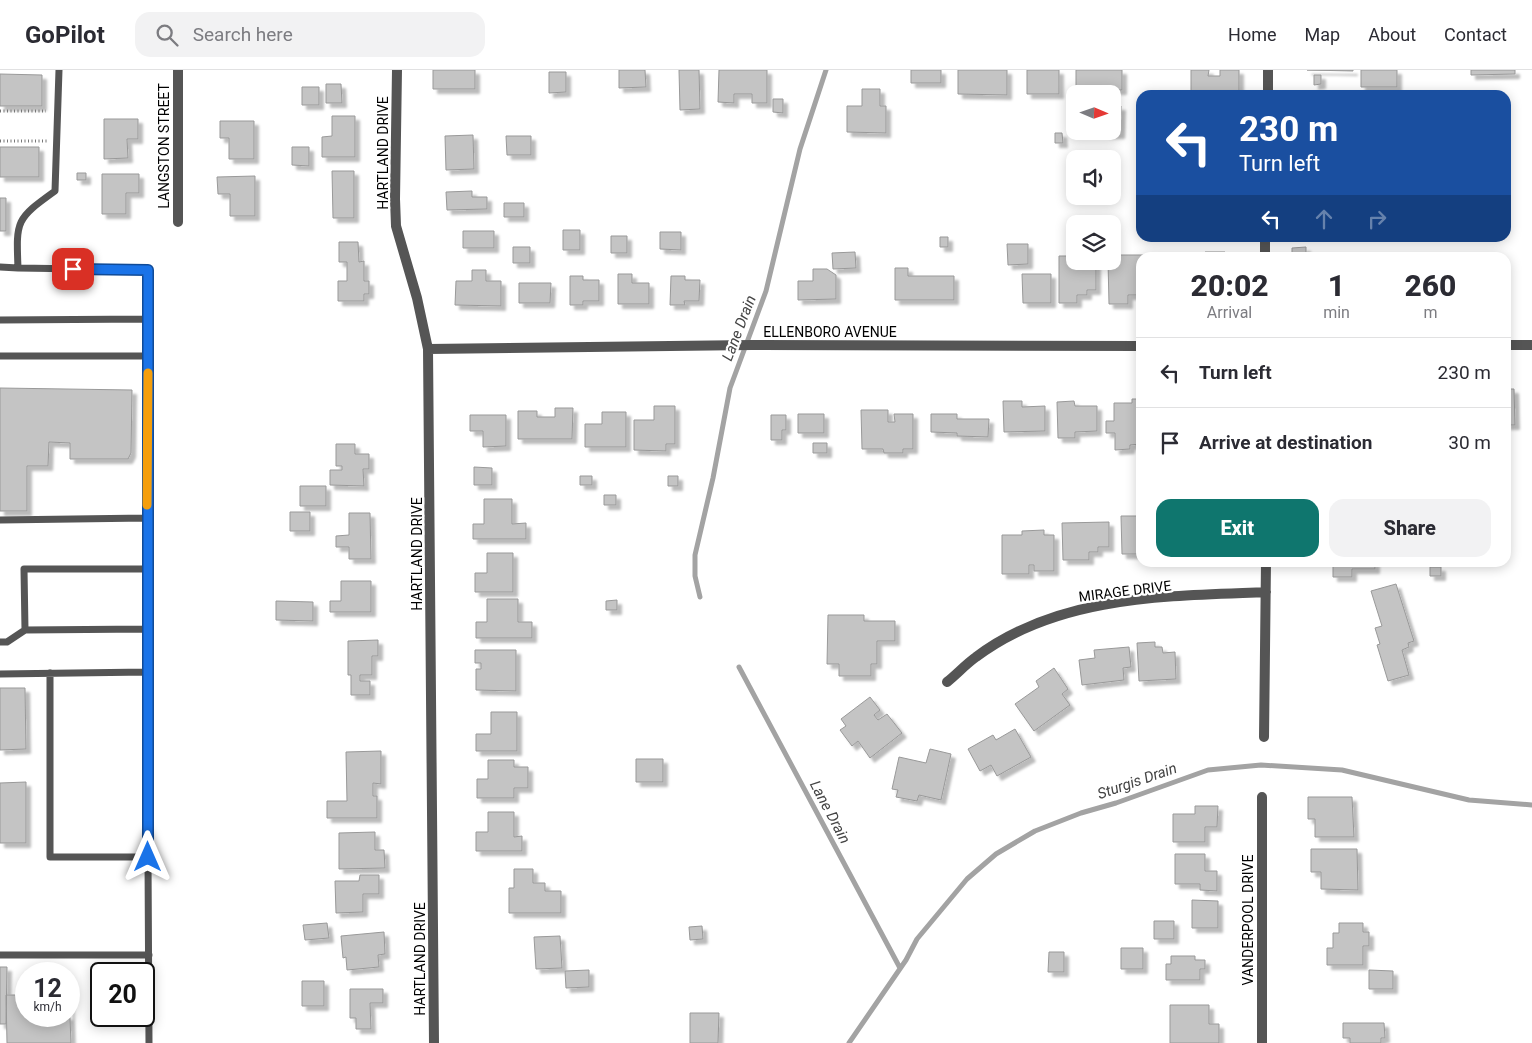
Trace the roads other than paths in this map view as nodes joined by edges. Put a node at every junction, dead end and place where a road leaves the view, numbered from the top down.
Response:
1 (59, 70) edge
2 (178, 70) edge
3 (397, 70) edge
4 (1268, 70) edge
5 (1268, 90) edge
6 (178, 222) dead end
7 (0, 267) edge
8 (18, 268) junction
9 (148, 319) junction
10 (0, 320) edge
11 (1511, 345) edge
12 (1532, 345) edge
13 (1136, 346) edge
14 (428, 349) junction
15 (0, 356) edge
16 (148, 356) junction
17 (147, 518) junction
18 (0, 520) edge
19 (1266, 567) edge
20 (147, 569) junction
21 (1266, 592) junction
22 (147, 629) junction
23 (25, 630) junction
24 (0, 642) edge
25 (147, 672) junction
26 (0, 674) edge
27 (50, 674) junction
28 (947, 682) dead end
29 (1264, 736) dead end
30 (1262, 797) dead end
31 (148, 857) junction
32 (0, 955) edge
33 (149, 955) junction
34 (149, 1043) edge
35 (434, 1043) edge
36 (1262, 1043) edge

1 - 8 lane
2 - 6 street, LANGSTON STREET
3 - 14 street, HARTLAND DRIVE
4 - 5 street
7 - 8 lane
8 - 9 lane
9 - 10 lane
9 - 16 lane
11 - 12 street
13 - 14 street, ELLENBORO AVENUE
14 - 35 street, HARTLAND DRIVE
15 - 16 lane
16 - 17 lane
17 - 18 lane
17 - 20 lane
19 - 21 street
20 - 22 lane
20 - 23 lane
21 - 28 street, MIRAGE DRIVE
21 - 29 street
22 - 23 lane
22 - 25 lane
23 - 24 lane
25 - 27 lane
25 - 31 lane
26 - 27 lane
27 - 31 lane
30 - 36 street, VANDERPOOL DRIVE
31 - 33 lane
32 - 33 lane
33 - 34 lane

